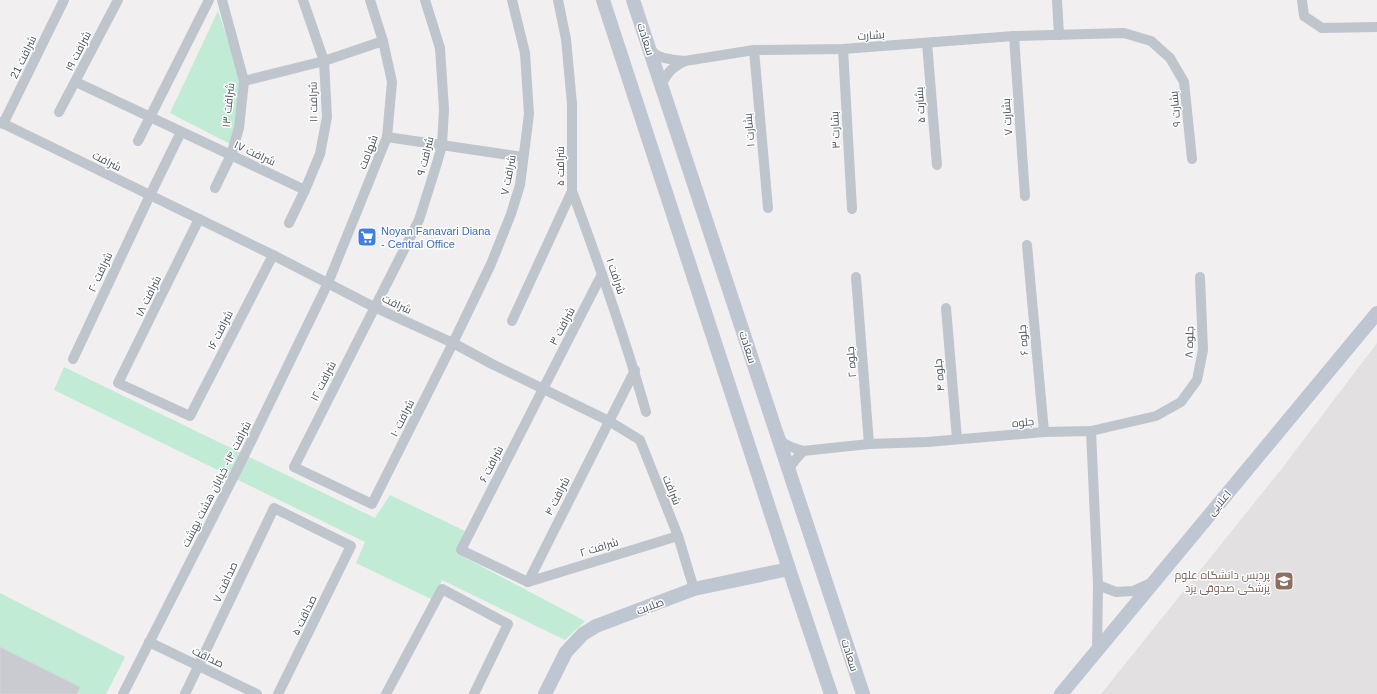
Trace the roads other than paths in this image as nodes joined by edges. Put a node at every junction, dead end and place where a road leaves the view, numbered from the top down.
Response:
1 (64, 0) edge
2 (118, 0) edge
3 (209, 0) edge
4 (222, 0) edge
5 (304, 0) edge
6 (370, 0) edge
7 (425, 0) edge
8 (512, 0) edge
9 (558, 0) edge
10 (603, 0) edge
11 (633, 0) edge
12 (1058, 0) edge
13 (1302, 0) edge
14 (1377, 27) edge
15 (1059, 35) junction
16 (1014, 36) junction
17 (383, 41) junction
18 (647, 41) junction
19 (927, 43) junction
20 (843, 49) junction
21 (754, 50) junction
22 (324, 61) junction
23 (685, 61) junction
24 (244, 81) junction
25 (76, 82) junction
26 (661, 85) junction
27 (59, 112) dead end
28 (150, 117) junction
29 (2, 123) edge
30 (181, 132) junction
31 (387, 137) junction
32 (138, 142) dead end
33 (442, 145) junction
34 (231, 155) junction
35 (523, 157) junction
36 (1192, 159) dead end
37 (937, 165) dead end
38 (215, 188) dead end
39 (305, 190) junction
40 (572, 191) junction
41 (150, 195) junction
42 (1025, 196) dead end
43 (768, 208) dead end
44 (852, 209) dead end
45 (199, 219) junction
46 (289, 223) dead end
47 (1027, 245) dead end
48 (273, 255) junction
49 (602, 274) junction
50 (856, 277) dead end
51 (1200, 277) dead end
52 (328, 282) junction
53 (374, 307) junction
54 (946, 308) dead end
55 (1377, 313) edge
56 (512, 321) dead end
57 (453, 343) junction
58 (73, 358) dead end
59 (635, 370) junction
60 (542, 389) junction
61 (646, 412) dead end
62 (190, 416) joint
63 (608, 422) junction
64 (1091, 431) junction
65 (1044, 432) junction
66 (776, 433) junction
67 (957, 440) junction
68 (869, 444) junction
69 (804, 451) junction
70 (789, 473) junction
71 (372, 504) joint
72 (274, 508) joint
73 (678, 536) junction
74 (789, 568) junction
75 (1154, 581) junction
76 (528, 582) junction
77 (1098, 585) junction
78 (694, 589) junction
79 (149, 642) junction
80 (1097, 650) junction
81 (199, 666) junction
82 (123, 694) edge
83 (185, 694) edge
84 (257, 694) edge
85 (278, 694) edge
86 (386, 694) edge
87 (474, 694) edge
88 (545, 694) edge
89 (831, 694) edge
90 (863, 694) edge
91 (1061, 694) edge

1 - 29 street, شرافت 21
2 - 25 street, شرافت ۱۹
3 - 28 street
4 - 24 street, شرافت ۱۳
5 - 22 street, شرافت ۱۱
6 - 17 street, شهامت
7 - 33 street, شرافت ۹
8 - 35 street, شرافت ۷
9 - 40 street, شرافت ۵
10 - 74 street
11 - 18 street, سعادت
12 - 15 street
13 - 14 street
15 - 16 street, بشارت
15 - 36 street, بشارت ۹
16 - 19 street, بشارت
16 - 42 street, بشارت ۷
17 - 22 street
17 - 31 street, شهامت
18 - 23 street
18 - 26 street, سعادت
19 - 20 street, بشارت
19 - 37 street, بشارت ۵
20 - 21 street, بشارت
20 - 44 street, بشارت ۳
21 - 23 street, بشارت
21 - 43 street, بشارت ۱
22 - 24 street
22 - 39 street, شرافت ۱۱
23 - 26 street
24 - 34 street, شرافت ۱۳
25 - 27 street, شرافت ۱۹
25 - 28 street, شرافت ۱۷
26 - 66 street, سعادت
28 - 30 street, شرافت ۱۷
28 - 32 street
29 - 41 street, شرافت
30 - 34 street, شرافت ۱۷
30 - 41 street, شرافت ۲۰
31 - 33 street
31 - 52 street, شهامت
33 - 35 street
33 - 53 street, شرافت ۹
34 - 38 street, شرافت ۱۳
34 - 39 street, شرافت ۱۷
35 - 57 street, شرافت ۷
39 - 46 street, شرافت ۱۱
40 - 49 street, شرافت ۱
40 - 56 street, شرافت ۵
41 - 45 street, شرافت
41 - 58 street, شرافت ۲۰
45 - 48 street, شرافت
45 - 62 street, شرافت ۱۸
47 - 65 street, جلوه ۶
48 - 52 street, شرافت
48 - 62 street, شرافت ۱۶
49 - 59 street, شرافت ۱
49 - 60 street, شرافت ۳
50 - 68 street, جلوه ۲
51 - 64 street, جلوه ۸
52 - 53 street, شرافت
52 - 79 street, شرافت ۱۴- خیابان هشت بهشت
53 - 57 street, شرافت
53 - 71 street, شرافت ۱۲
54 - 67 street, جلوه ۴
55 - 75 street, اعلایی
57 - 60 street, شرافت
57 - 71 street, شرافت ۱۰
59 - 61 street, شرافت ۱
59 - 63 street
60 - 63 street, شرافت
60 - 76 street, شرافت ۶
63 - 73 street, شرافت
63 - 76 street, شرافت ۴
64 - 65 street, جلوه
64 - 77 street
65 - 67 street, جلوه
66 - 69 street
66 - 70 street, سعادت
67 - 68 street, جلوه
68 - 69 street, جلوه
69 - 70 street
70 - 90 street, سعادت
72 - 81 street, صداقت ۷
72 - 85 street, صداقت ۵
73 - 76 street, شرافت ۲
73 - 78 street, شرافت
74 - 78 street, صلابت
74 - 89 street
75 - 77 street
75 - 80 street, اعلایی
77 - 80 street
78 - 88 street, صلابت
79 - 81 street, صداقت
79 - 82 street, شرافت ۱۴- خیابان هشت بهشت
80 - 91 street, اعلایی
81 - 83 street, صداقت ۷
81 - 84 street, صداقت
86 - 87 street

